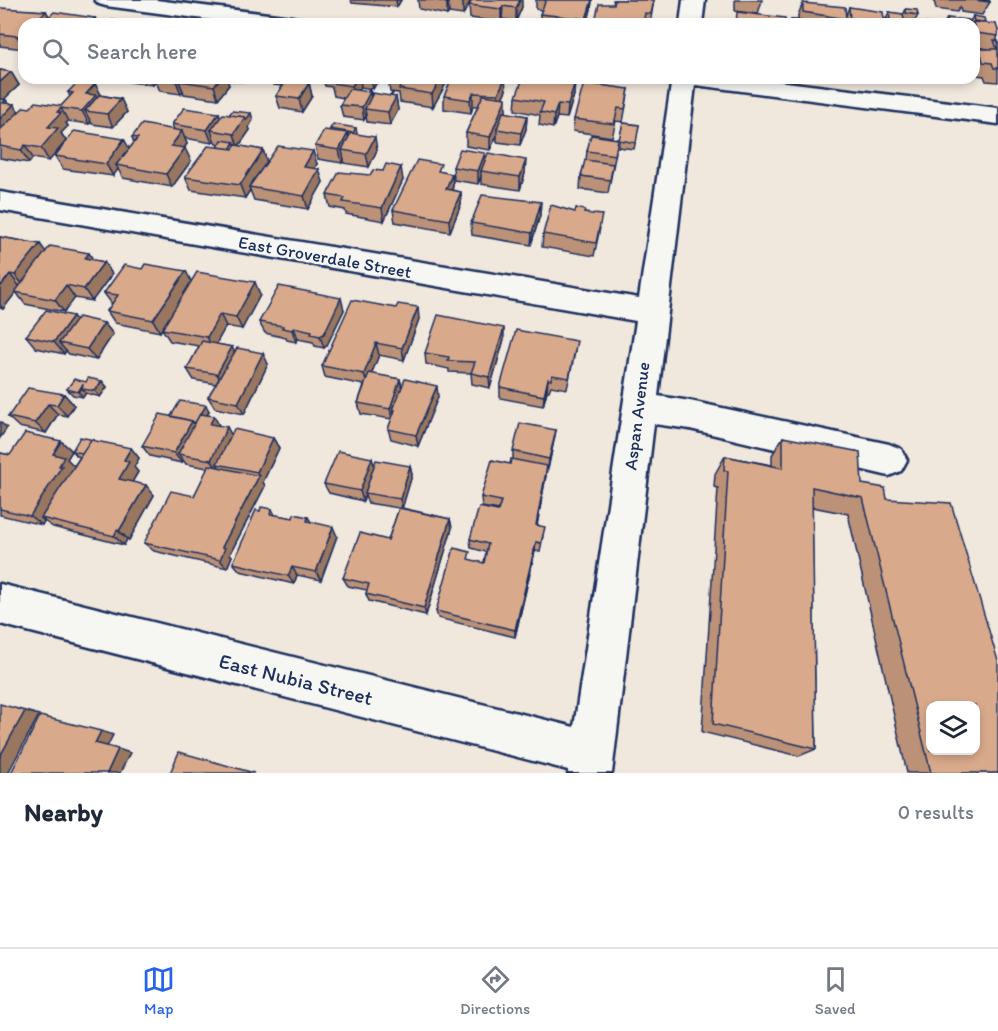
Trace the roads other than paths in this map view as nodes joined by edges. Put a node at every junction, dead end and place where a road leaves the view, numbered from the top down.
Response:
1 (106, 0) edge
2 (694, 0) edge
3 (246, 18) edge
4 (692, 18) edge
5 (683, 84) edge
6 (743, 84) edge
7 (998, 116) edge
8 (0, 201) edge
9 (650, 312) junction
10 (638, 408) junction
11 (889, 460) dead end
12 (0, 604) edge
13 (591, 763) edge

1 - 3 street
2 - 4 street
5 - 9 street, Aspan Avenue
6 - 7 street
8 - 9 street, East Groverdale Street
9 - 10 street, Aspan Avenue
10 - 11 street
10 - 13 street, Aspan Avenue
12 - 13 street, East Nubia Street

